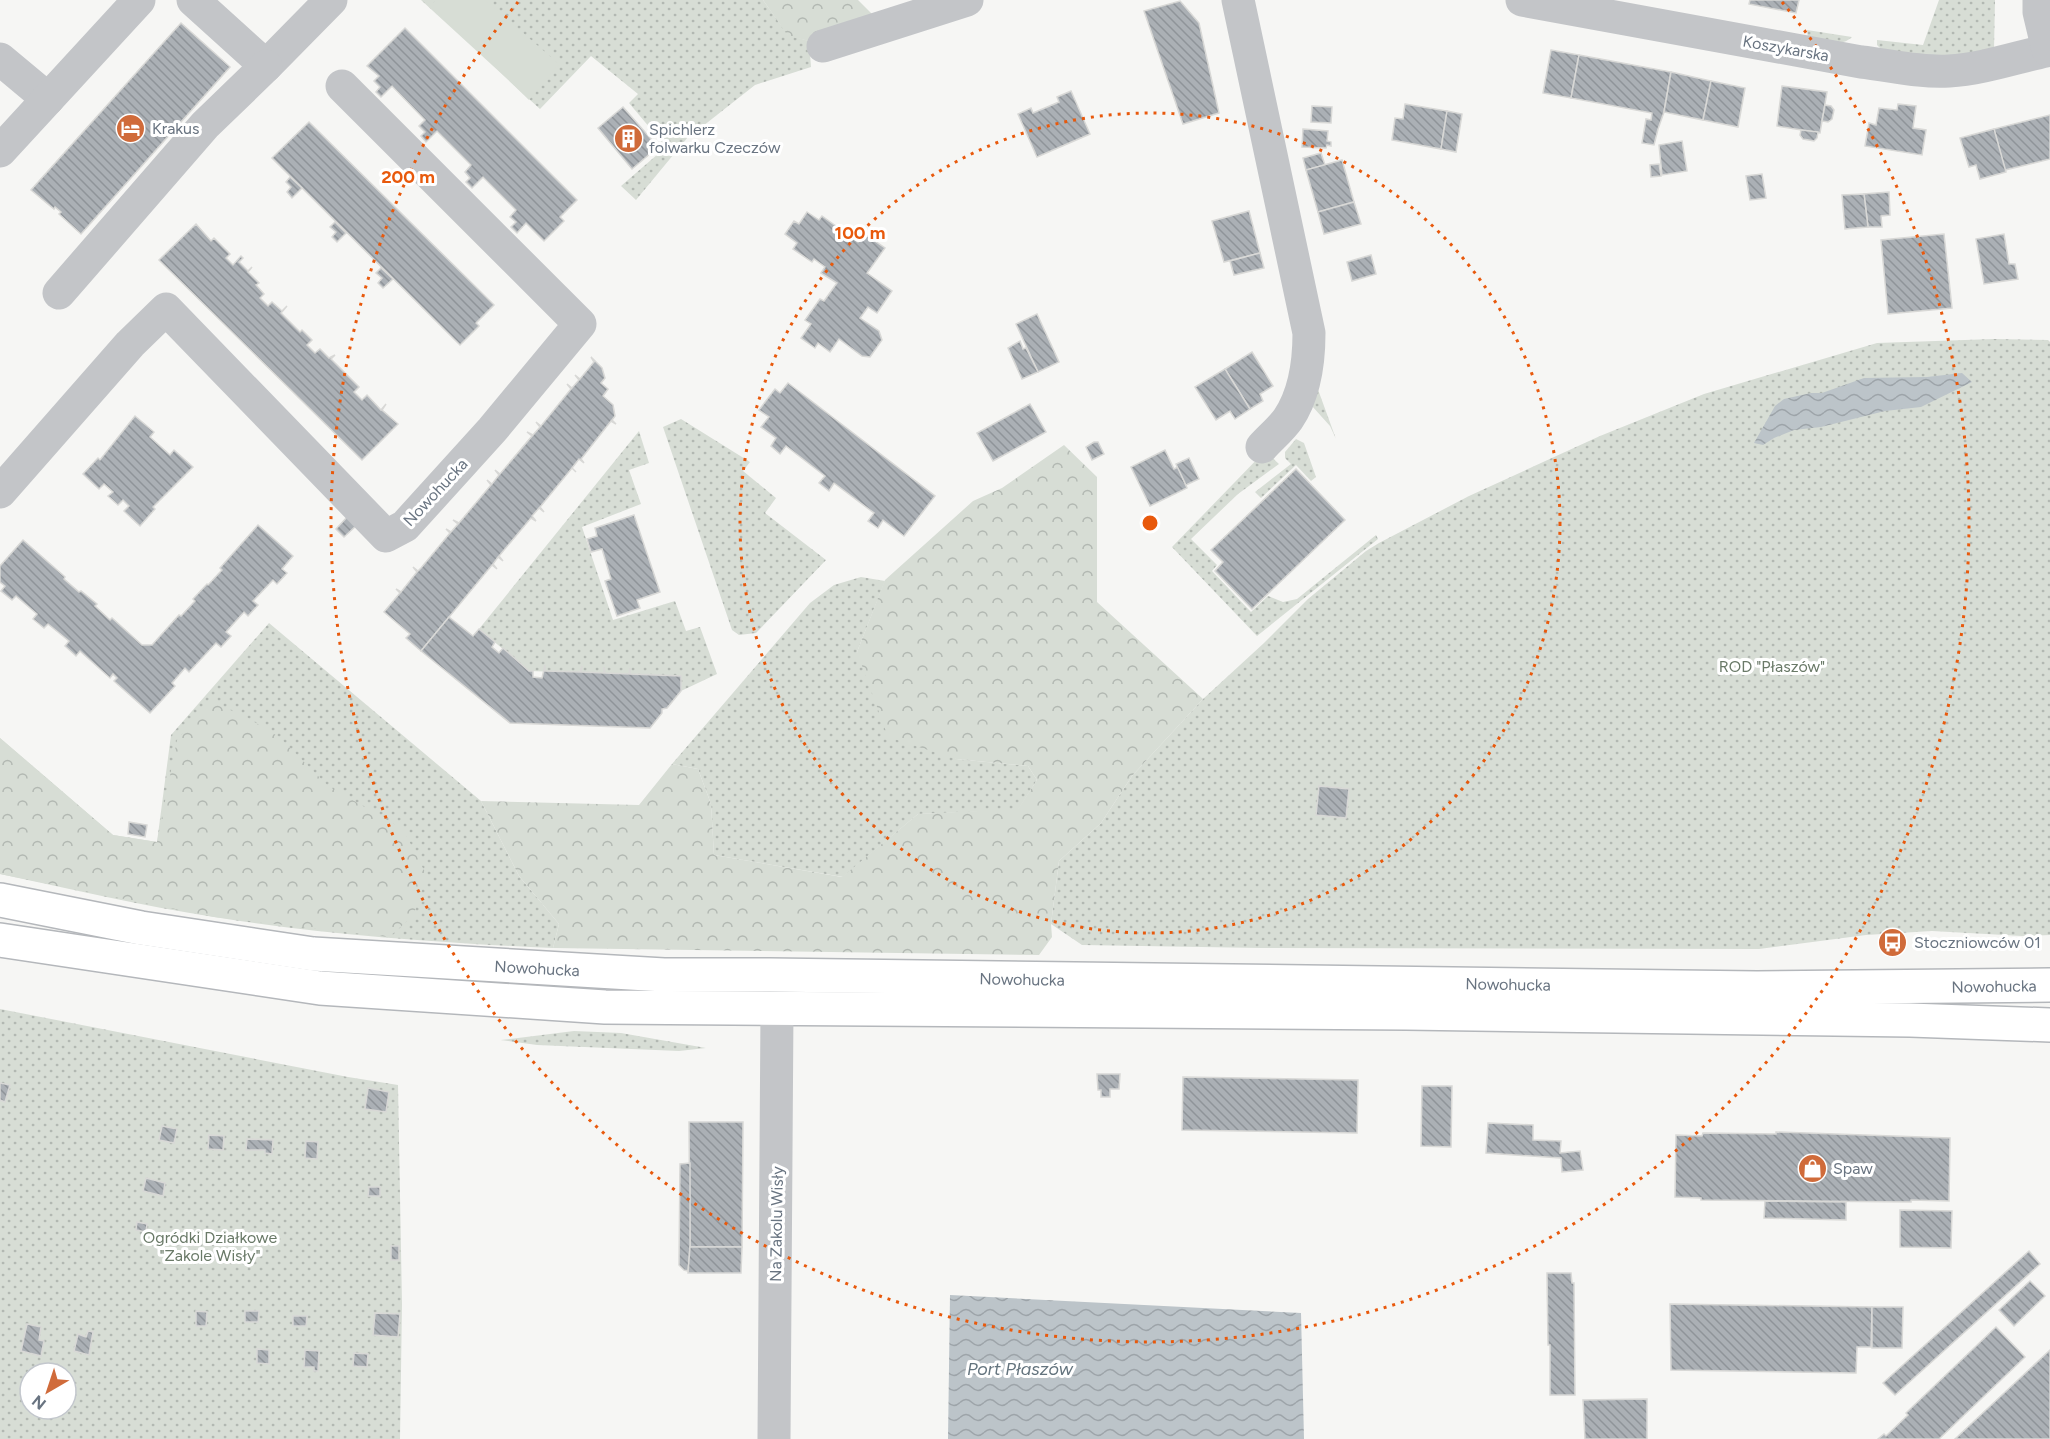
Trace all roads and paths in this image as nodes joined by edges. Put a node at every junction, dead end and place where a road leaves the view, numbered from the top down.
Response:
1 (139, 0) edge
2 (193, 0) edge
3 (331, 0) edge
4 (967, 0) edge
5 (1238, 0) edge
6 (1522, 0) edge
7 (2039, 0) edge
8 (823, 46) dead end
9 (2049, 50) edge
10 (0, 58) edge
11 (266, 66) junction
12 (342, 86) dead end
13 (48, 99) junction
14 (0, 151) edge
15 (59, 293) dead end
16 (1262, 447) dead end
17 (0, 492) edge
18 (0, 900) edge
19 (0, 940) edge
20 (2050, 985) edge
21 (777, 1009) junction
22 (2050, 1025) edge
23 (774, 1439) edge

1 - 13 street
2 - 11 street
3 - 11 street
4 - 8 street
5 - 16 street
6 - 9 street, Koszykarska
7 - 9 street
10 - 13 street
11 - 15 street
12 - 17 street, Nowohucka
13 - 14 street
18 - 20 main road, Nowohucka
19 - 21 main road, Nowohucka
21 - 22 main road, Nowohucka
21 - 23 street, Na Zakolu Wisły

